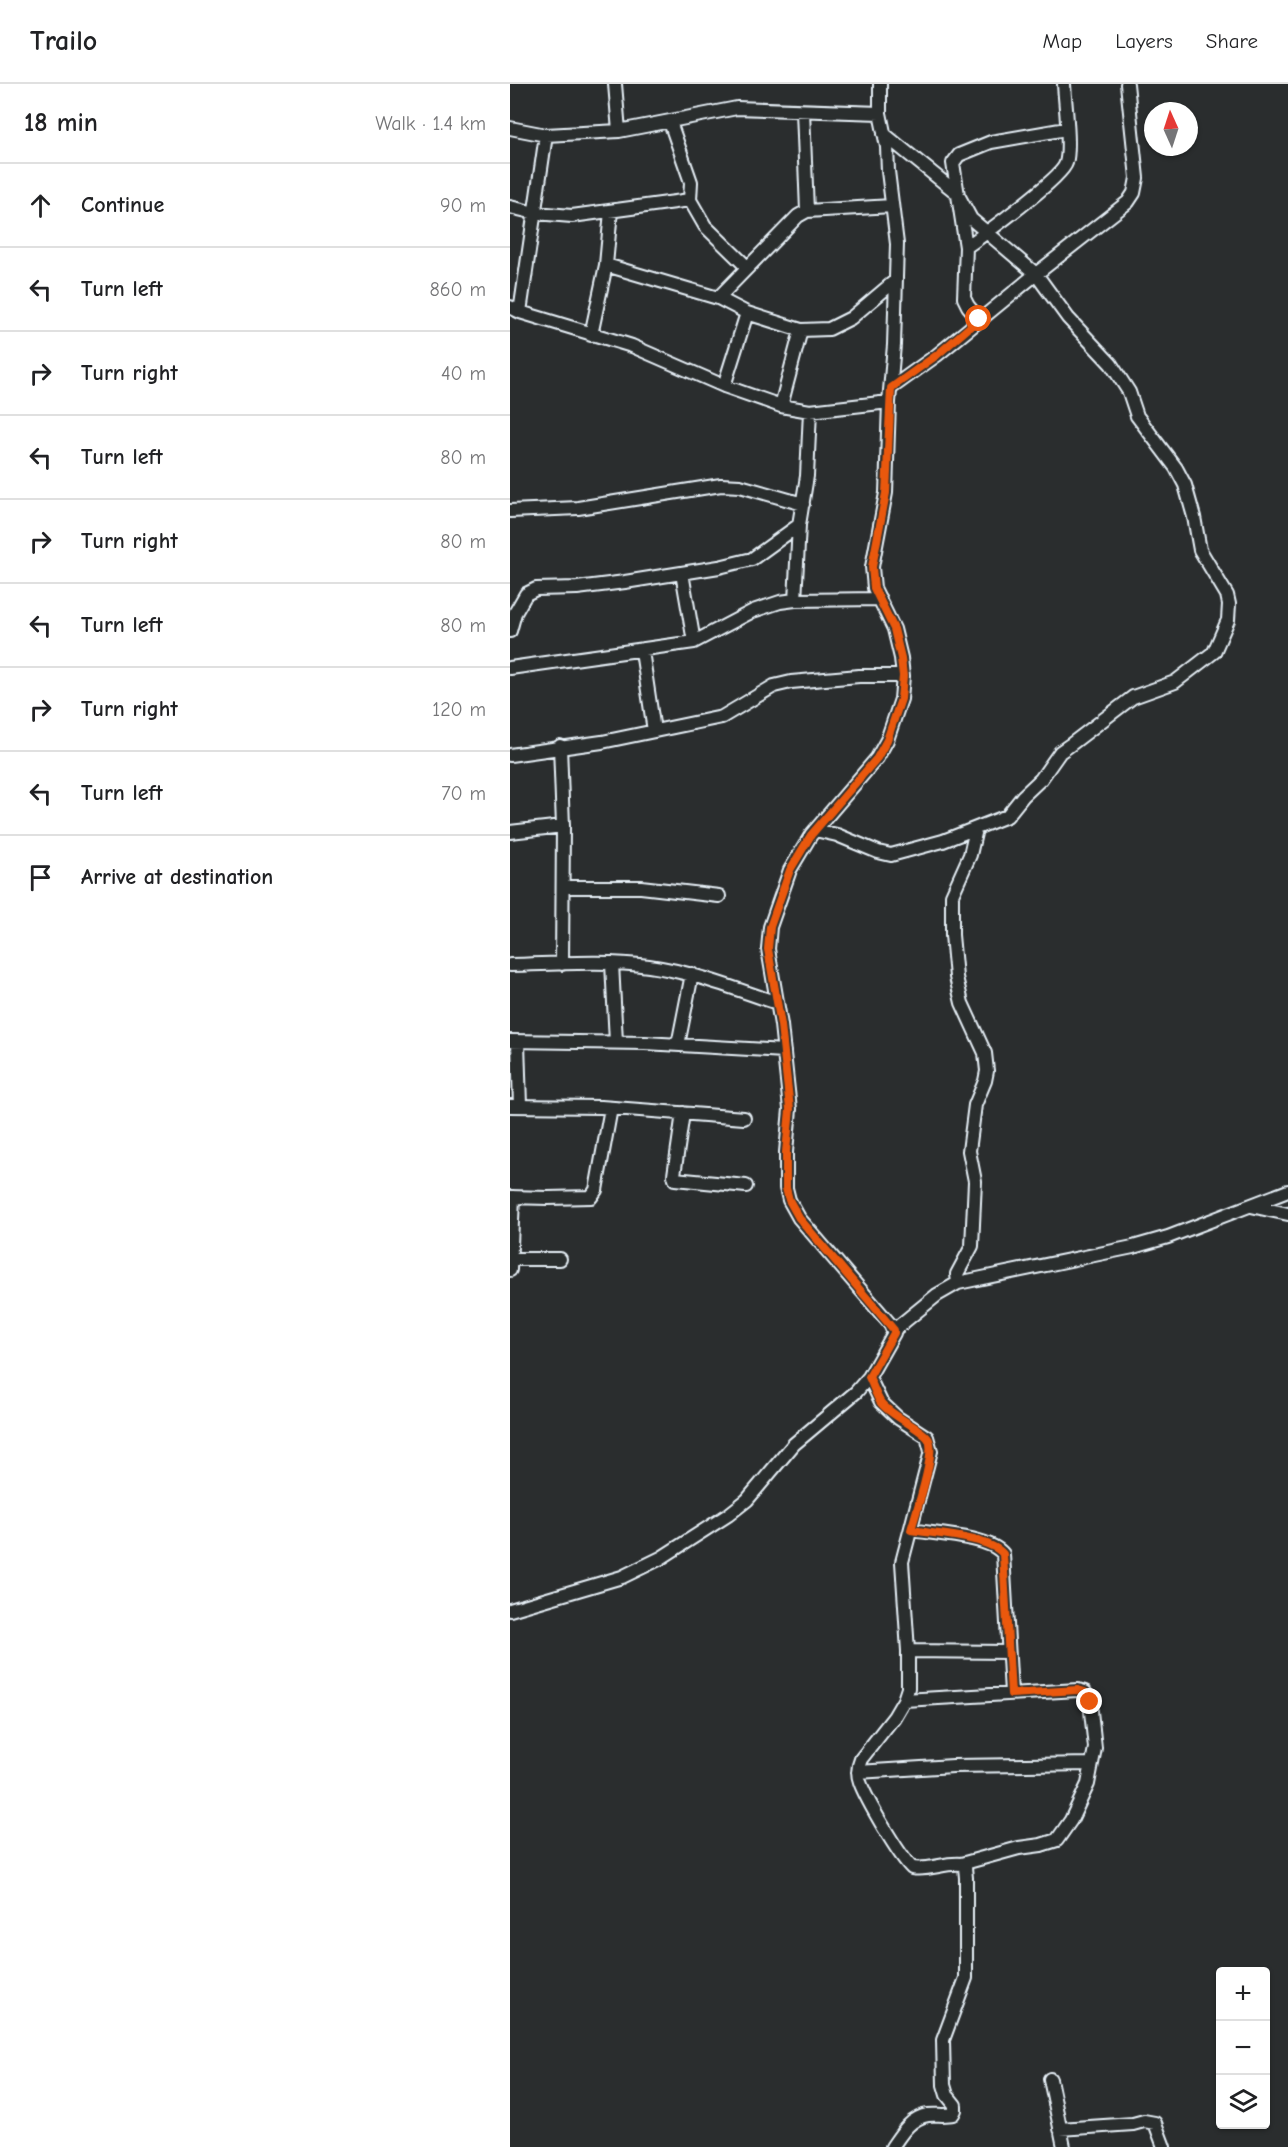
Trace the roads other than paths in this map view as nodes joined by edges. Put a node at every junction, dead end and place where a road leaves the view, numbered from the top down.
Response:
1 (615, 84) edge
2 (880, 84) edge
3 (1064, 84) edge
4 (1127, 84) edge
5 (803, 111) junction
6 (879, 113) junction
7 (670, 122) junction
8 (510, 128) edge
9 (1066, 129) junction
10 (619, 131) junction
11 (884, 133) junction
12 (546, 135) junction
13 (957, 193) junction
14 (690, 200) junction
15 (892, 206) junction
16 (510, 207) edge
17 (807, 211) junction
18 (611, 212) junction
19 (535, 213) junction
20 (987, 233) junction
21 (966, 247) junction
22 (606, 265) junction
23 (747, 267) junction
24 (1036, 274) junction
25 (896, 280) junction
26 (718, 298) junction
27 (515, 310) edge
28 (747, 313) junction
29 (979, 319) junction
30 (801, 330) junction
31 (591, 335) junction
32 (724, 386) junction
33 (891, 388) junction
34 (889, 402) junction
35 (781, 406) junction
36 (810, 411) junction
37 (803, 504) junction
38 (510, 511) edge
39 (798, 525) junction
40 (682, 573) junction
41 (880, 599) junction
42 (795, 600) junction
43 (510, 632) edge
44 (694, 642) junction
45 (642, 651) junction
46 (510, 668) edge
47 (903, 676) junction
48 (654, 731) junction
49 (560, 746) junction
50 (510, 755) edge
51 (563, 826) junction
52 (976, 829) junction
53 (814, 830) junction
54 (510, 832) edge
55 (564, 887) junction
56 (719, 896) dead end
57 (612, 963) junction
58 (562, 964) junction
59 (510, 965) edge
60 (692, 975) junction
61 (777, 1003) junction
62 (514, 1042) edge
63 (616, 1042) junction
64 (678, 1045) junction
65 (784, 1051) junction
66 (515, 1106) edge
67 (611, 1108) junction
68 (683, 1113) junction
69 (744, 1118) dead end
70 (746, 1186) dead end
71 (1288, 1191) edge
72 (512, 1197) edge
73 (1251, 1206) junction
74 (1288, 1214) edge
75 (560, 1259) dead end
76 (511, 1264) edge
77 (958, 1283) junction
78 (894, 1330) junction
79 (869, 1377) junction
80 (911, 1530) junction
81 (510, 1610) edge
82 (908, 1651) junction
83 (1008, 1652) junction
84 (1011, 1694) junction
85 (904, 1700) junction
86 (1092, 1764) junction
87 (858, 1772) junction
88 (962, 1864) junction
89 (1050, 2079) dead end
90 (1060, 2128) junction
91 (892, 2147) edge
92 (1064, 2147) edge
93 (1164, 2147) edge

1 - 10 street
2 - 6 street
3 - 9 street
4 - 24 street
5 - 6 street
5 - 7 street
5 - 17 street
6 - 11 street
7 - 10 street
7 - 14 street
8 - 12 street
9 - 13 street
9 - 20 street
10 - 12 street
11 - 13 street
11 - 15 street
12 - 19 street
13 - 20 street
13 - 21 street
14 - 18 street
14 - 23 street
15 - 17 street
15 - 25 street
16 - 19 street
17 - 23 street
18 - 19 street
18 - 22 street
19 - 27 street
20 - 21 street
20 - 24 street
21 - 29 street
22 - 26 street
22 - 31 street
23 - 26 street
24 - 29 street
24 - 52 street
25 - 30 street
25 - 33 street
26 - 28 street
27 - 31 street
28 - 30 street
28 - 32 street
29 - 33 street
30 - 35 street
31 - 32 street
32 - 35 street
33 - 34 street
34 - 36 street
34 - 41 street
35 - 36 street
36 - 37 street
37 - 38 street
37 - 39 street
39 - 40 street
39 - 42 street
40 - 43 street
40 - 44 street
41 - 42 street
41 - 47 street
42 - 44 street
44 - 45 street
45 - 46 street
45 - 48 street
47 - 48 street
47 - 53 street
48 - 49 street
49 - 50 street
49 - 51 street
51 - 54 street
51 - 55 street
52 - 53 street
52 - 77 street
53 - 61 street
55 - 56 street
55 - 58 street
57 - 58 street
57 - 60 street
57 - 63 street
58 - 59 street
60 - 61 street
60 - 64 street
61 - 65 street
62 - 63 street
62 - 66 street
63 - 64 street
64 - 65 street
65 - 78 street
66 - 67 street
67 - 68 street
67 - 72 street
68 - 69 street
68 - 70 street
71 - 73 street
72 - 76 street
73 - 74 street
73 - 77 street
75 - 76 street
77 - 78 street
78 - 79 street
79 - 80 street
79 - 81 street
80 - 82 street
80 - 83 street
82 - 83 street
82 - 85 street
83 - 84 street
84 - 85 street
84 - 86 street
85 - 87 street
86 - 87 street
86 - 88 street
87 - 88 street
88 - 91 street
89 - 90 street
90 - 92 street
90 - 93 street

